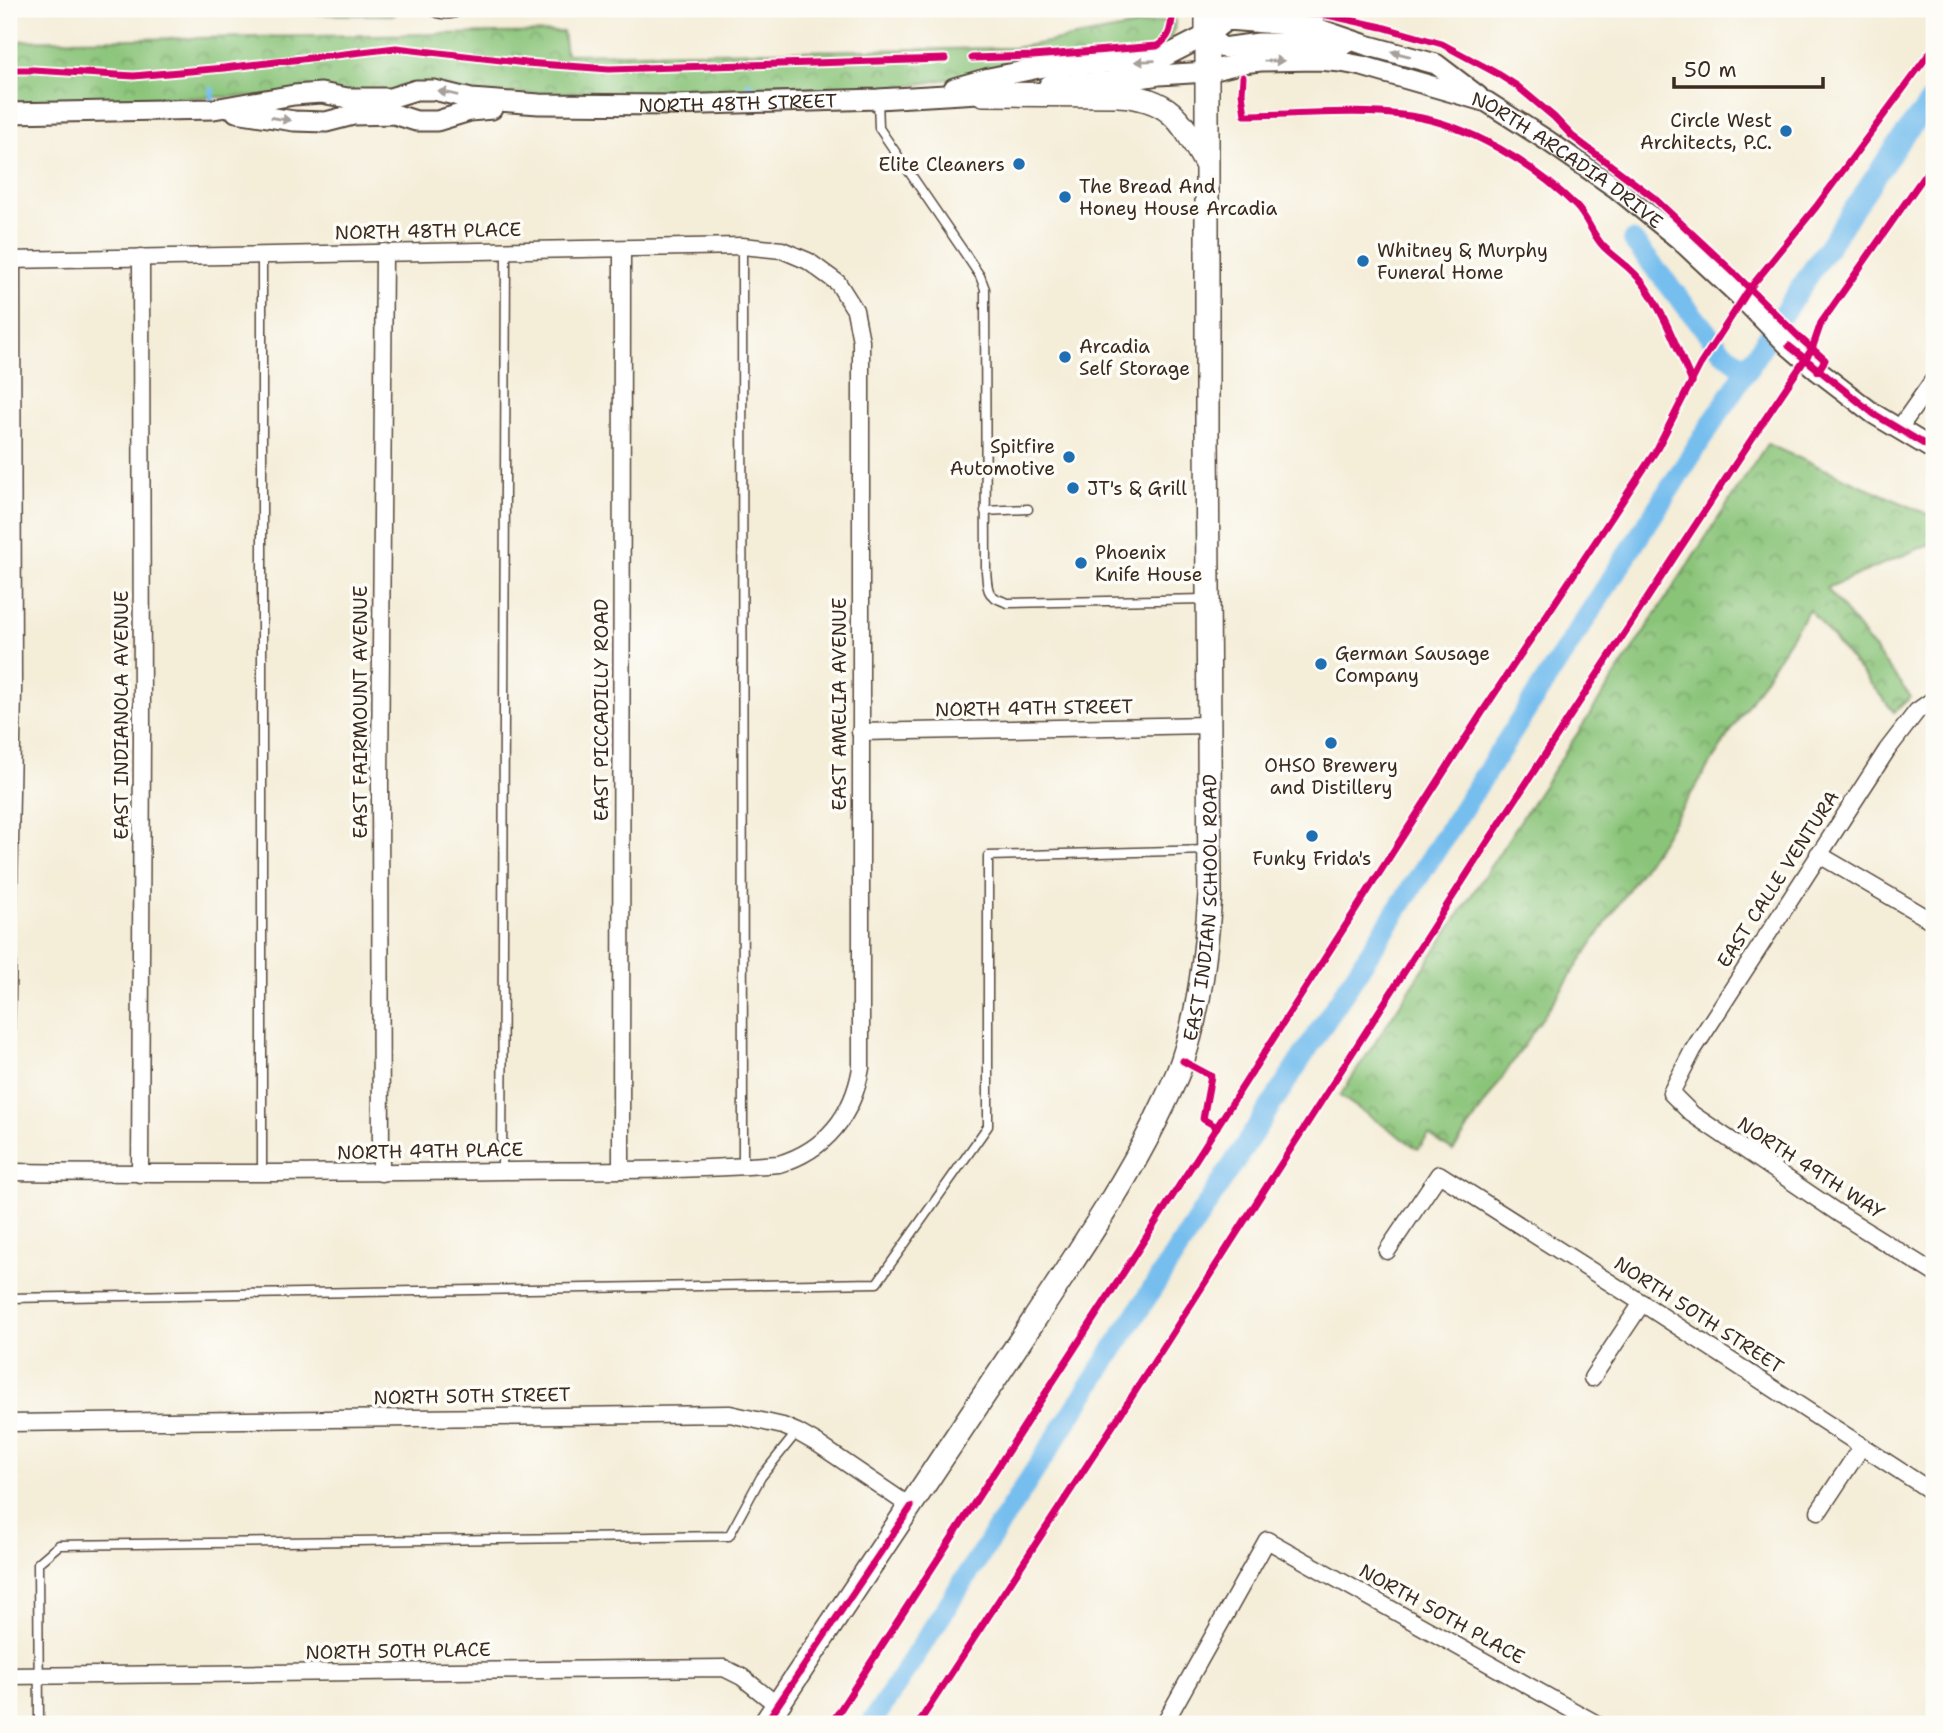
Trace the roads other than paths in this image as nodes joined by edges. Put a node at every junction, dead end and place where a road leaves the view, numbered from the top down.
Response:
1 (430, 9) edge
2 (463, 9) edge
3 (1207, 9) edge
4 (1207, 35) junction
5 (1207, 72) junction
6 (936, 94) junction
7 (983, 94) junction
8 (878, 99) junction
9 (1487, 102) junction
10 (540, 104) junction
11 (214, 109) junction
12 (9, 113) edge
13 (1206, 164) junction
14 (743, 246) junction
15 (622, 249) junction
16 (506, 250) junction
17 (384, 252) junction
18 (262, 254) junction
19 (141, 257) junction
20 (12, 260) edge
21 (838, 284) joint
22 (1934, 379) edge
23 (1898, 430) junction
24 (1934, 450) edge
25 (1028, 509) dead end
26 (985, 511) junction
27 (1208, 599) junction
28 (1934, 699) edge
29 (1209, 725) junction
30 (860, 732) junction
31 (1210, 849) junction
32 (1818, 854) junction
33 (1934, 922) edge
34 (1671, 1093) joint
35 (9, 1096) edge
36 (839, 1126) joint
37 (743, 1165) junction
38 (621, 1170) junction
39 (502, 1171) junction
40 (9, 1172) edge
41 (381, 1173) junction
42 (140, 1174) junction
43 (262, 1174) junction
44 (1387, 1251) dead end
45 (1934, 1273) edge
46 (9, 1298) edge
47 (1642, 1303) junction
48 (1592, 1378) dead end
49 (9, 1423) edge
50 (797, 1432) junction
51 (1862, 1446) junction
52 (1934, 1493) edge
53 (911, 1507) junction
54 (1819, 1511) dead end
55 (9, 1676) edge
56 (40, 1676) junction
57 (778, 1704) junction
58 (39, 1724) edge
59 (765, 1724) edge
60 (1164, 1724) edge
61 (1597, 1724) edge

1 - 2 lane
3 - 4 main road, EAST INDIAN SCHOOL ROAD
4 - 5 main road, EAST INDIAN SCHOOL ROAD
4 -> 6 street, NORTH 48TH STREET
9 -> 4 street
5 - 7 street, NORTH 48TH STREET
5 -> 9 street, NORTH ARCADIA DRIVE
5 - 13 main road, EAST INDIAN SCHOOL ROAD
6 - 7 street, NORTH 48TH STREET
6 - 8 street, NORTH 48TH STREET
7 - 13 main road
8 - 10 street, NORTH 48TH STREET
8 - 26 lane
9 - 23 street, NORTH ARCADIA DRIVE
10 -> 11 street, NORTH 48TH STREET
11 -> 10 street, NORTH 48TH STREET
11 - 12 street, NORTH 48TH STREET
13 - 27 main road, EAST INDIAN SCHOOL ROAD
14 - 15 street, NORTH 48TH PLACE
14 - 21 street, NORTH 48TH PLACE
14 - 37 lane
15 - 16 street, NORTH 48TH PLACE
15 - 38 street, EAST PICCADILLY ROAD
16 - 17 street, NORTH 48TH PLACE
16 - 39 lane
17 - 18 street, NORTH 48TH PLACE
17 - 41 street, EAST FAIRMOUNT AVENUE
18 - 19 street, NORTH 48TH PLACE
18 - 43 lane
19 - 20 street, NORTH 48TH PLACE
19 - 42 street, EAST INDIANOLA AVENUE
20 - 35 lane
21 - 30 street, EAST AMELIA AVENUE
22 - 23 street
23 - 24 street, NORTH ARCADIA DRIVE
25 - 26 lane
26 - 27 lane
27 - 29 main road, EAST INDIAN SCHOOL ROAD
28 - 32 street, EAST CALLE VENTURA
29 - 30 street, NORTH 49TH STREET
29 - 31 main road, EAST INDIAN SCHOOL ROAD
30 - 36 street, EAST AMELIA AVENUE
31 - 46 lane
31 - 53 main road, EAST INDIAN SCHOOL ROAD
32 - 33 street
32 - 34 street, EAST CALLE VENTURA
34 - 45 street, NORTH 49TH WAY
36 - 37 street, NORTH 49TH PLACE
37 - 38 street, NORTH 49TH PLACE
38 - 39 street, NORTH 49TH PLACE
39 - 41 street, NORTH 49TH PLACE
40 - 42 street, NORTH 49TH PLACE
41 - 43 street, NORTH 49TH PLACE
42 - 43 street, NORTH 49TH PLACE
44 - 47 street, NORTH 50TH STREET
47 - 48 street
47 - 51 street, NORTH 50TH STREET
49 - 50 street, NORTH 50TH STREET
50 - 53 street, NORTH 50TH STREET
50 - 56 lane
51 - 52 street, NORTH 50TH STREET
51 - 54 street
53 - 57 main road, EAST INDIAN SCHOOL ROAD
55 - 56 street, NORTH 50TH PLACE
56 - 57 street, NORTH 50TH PLACE
56 - 58 lane
57 - 59 main road, EAST INDIAN SCHOOL ROAD
60 - 61 street, NORTH 50TH PLACE

